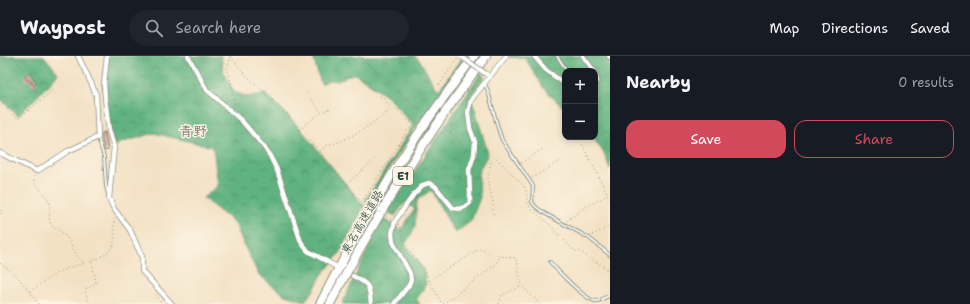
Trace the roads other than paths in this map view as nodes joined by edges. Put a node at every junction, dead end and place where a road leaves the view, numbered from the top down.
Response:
1 (78, 56) edge
2 (107, 56) edge
3 (188, 56) edge
4 (461, 56) edge
5 (474, 56) edge
6 (486, 56) edge
7 (506, 56) edge
8 (534, 56) edge
9 (557, 56) edge
10 (583, 56) edge
11 (565, 68) edge
12 (592, 68) edge
13 (487, 75) junction
14 (562, 82) edge
15 (484, 83) junction
16 (98, 137) junction
17 (0, 153) edge
18 (109, 198) junction
19 (610, 255) edge
20 (550, 262) dead end
21 (335, 266) dead end
22 (353, 276) dead end
23 (610, 294) edge
24 (172, 304) edge
25 (320, 304) edge
26 (330, 304) edge
27 (371, 304) edge
28 (394, 304) edge

1 - 16 street
2 - 18 street
3 - 21 street
4 - 13 street, bridge
5 - 25 highway, 東名高速道路 / E1
6 - 26 highway, 東名高速道路 / E1
7 - 13 street
8 - 14 street
9 - 11 lane
10 - 12 street
13 - 15 street
15 - 19 lane
15 - 28 street
16 - 17 street
16 - 18 lane
18 - 24 street
20 - 23 lane
22 - 27 street

